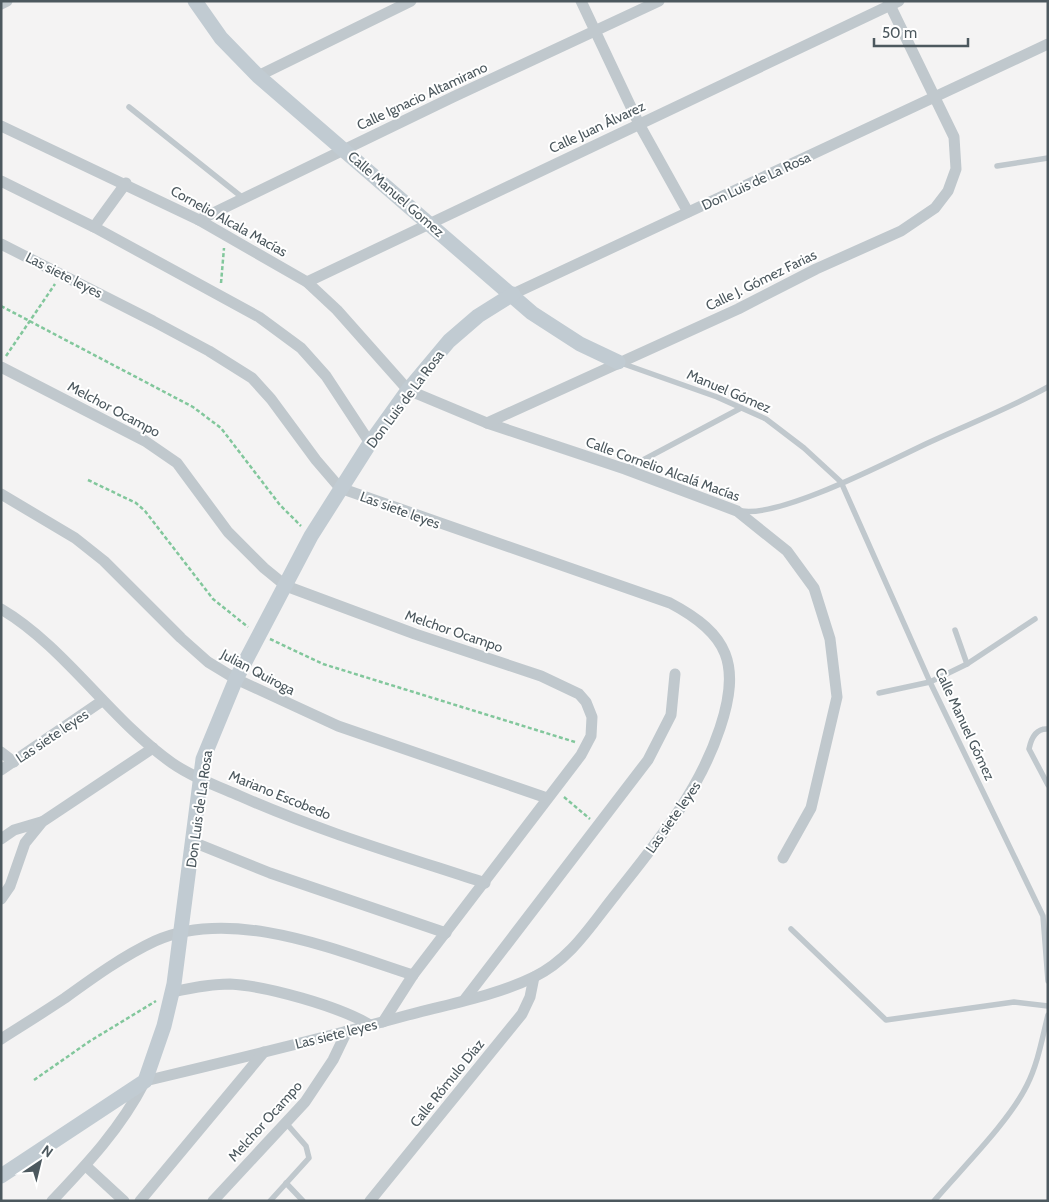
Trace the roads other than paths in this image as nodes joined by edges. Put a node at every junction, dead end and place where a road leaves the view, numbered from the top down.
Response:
1 (7, 1) edge
2 (195, 1) edge
3 (411, 1) edge
4 (580, 1) edge
5 (659, 1) edge
6 (893, 3) edge
7 (1, 4) edge
8 (596, 30) junction
9 (1047, 44) edge
10 (258, 76) junction
11 (936, 97) junction
12 (129, 107) dead end
13 (639, 124) junction
14 (1, 126) edge
15 (343, 150) junction
16 (1048, 158) edge
17 (997, 166) dead end
18 (1, 181) edge
19 (126, 183) junction
20 (243, 198) junction
21 (688, 212) junction
22 (200, 220) junction
23 (429, 224) junction
24 (94, 227) junction
25 (1, 244) edge
26 (307, 282) junction
27 (513, 294) junction
28 (618, 362) junction
29 (1, 365) edge
30 (1048, 387) edge
31 (408, 390) junction
32 (741, 408) junction
33 (487, 423) junction
34 (370, 443) junction
35 (625, 470) junction
36 (841, 482) junction
37 (340, 488) junction
38 (1, 494) edge
39 (737, 511) junction
40 (286, 586) junction
41 (1, 609) edge
42 (1036, 619) dead end
43 (954, 630) dead end
44 (967, 664) junction
45 (675, 674) dead end
46 (236, 679) junction
47 (930, 682) junction
48 (879, 693) dead end
49 (102, 701) junction
50 (1048, 729) edge
51 (153, 748) junction
52 (1, 752) edge
53 (14, 762) junction
54 (1, 770) edge
55 (200, 779) junction
56 (1048, 785) edge
57 (551, 794) junction
58 (42, 822) junction
59 (1, 839) edge
60 (193, 842) junction
61 (782, 858) dead end
62 (485, 883) junction
63 (1, 899) edge
64 (1045, 915) edge
65 (791, 929) dead end
66 (181, 933) junction
67 (446, 933) junction
68 (1047, 954) edge
69 (413, 975) junction
70 (534, 977) junction
71 (1048, 981) edge
72 (172, 992) junction
73 (465, 999) junction
74 (1048, 1006) edge
75 (1048, 1015) edge
76 (383, 1022) junction
77 (370, 1026) junction
78 (347, 1031) junction
79 (1, 1039) edge
80 (264, 1052) junction
81 (144, 1081) junction
82 (286, 1123) junction
83 (86, 1166) junction
84 (1, 1176) edge
85 (286, 1183) junction
86 (52, 1201) edge
87 (124, 1201) edge
88 (140, 1201) edge
89 (213, 1201) edge
90 (270, 1201) edge
91 (303, 1201) edge
92 (370, 1201) edge
93 (934, 1201) edge

1 - 7 street
2 - 10 street, Calle Manuel Gomez
3 - 10 street
4 - 8 street
5 - 8 street, Calle Ignacio Altamirano
6 - 11 street, Calle J. Gómez Farias
6 - 13 street, Calle Juan Álvarez
8 - 13 street
8 - 15 street, Calle Ignacio Altamirano
9 - 11 street, Don Luis de La Rosa
10 - 15 street, Calle Manuel Gomez
11 - 21 street, Don Luis de La Rosa
11 - 28 street, Calle J. Gómez Farias
12 - 20 lane
13 - 21 street
13 - 23 street, Calle Juan Álvarez
14 - 19 street, Cornelio Alcala Macías
15 - 20 street, Calle Ignacio Altamirano
15 - 23 street, Calle Manuel Gomez
16 - 17 lane
18 - 24 street
19 - 22 street, Cornelio Alcala Macías
19 - 24 street
20 - 22 street, Calle Ignacio Altamirano
21 - 27 street, Don Luis de La Rosa
22 - 26 street, Cornelio Alcala Macías
23 - 26 street, Calle Juan Álvarez
23 - 27 street, Calle Manuel Gomez
24 - 34 street
25 - 37 street, Las siete leyes
26 - 31 street, Cornelio Alcala Macías
27 - 28 street, Calle Manuel Gomez
27 - 31 street, Don Luis de La Rosa
28 - 32 lane, Manuel Gómez
28 - 33 street, Calle J. Gómez Farias
29 - 40 street, Melchor Ocampo
30 - 36 lane
31 - 33 street, Calle Cornelio Alcalá Macías
31 - 34 street, Don Luis de La Rosa
32 - 35 lane
32 - 36 lane, Manuel Gómez
33 - 35 street, Calle Cornelio Alcalá Macías
34 - 37 street, Don Luis de La Rosa
35 - 39 street, Calle Cornelio Alcalá Macías
36 - 39 lane
36 - 47 lane, Calle Manuel Gómez
37 - 40 street, Don Luis de La Rosa
37 - 70 street, Las siete leyes
38 - 46 street, Julian Quiroga
39 - 61 street, Calle Cornelio Alcalá Macías
40 - 46 street, Don Luis de La Rosa
40 - 57 street, Melchor Ocampo
41 - 49 street, Mariano Escobedo
42 - 44 lane
43 - 44 lane
44 - 47 lane
45 - 73 street
46 - 55 street, Don Luis de La Rosa
46 - 57 street, Julian Quiroga
47 - 48 lane
47 - 64 lane, Calle Manuel Gómez
49 - 51 street, Mariano Escobedo
49 - 53 street, Las siete leyes
50 - 56 lane
51 - 55 street, Mariano Escobedo
51 - 58 street
52 - 53 street
53 - 54 street, Las siete leyes
55 - 60 street, Don Luis de La Rosa
55 - 62 street, Mariano Escobedo
57 - 62 street, Melchor Ocampo
58 - 59 street
58 - 63 street
60 - 66 street, Don Luis de La Rosa
60 - 67 street
62 - 67 street, Melchor Ocampo
64 - 68 lane, Calle Manuel Gómez
65 - 74 lane
66 - 69 street
66 - 72 street, Don Luis de La Rosa
66 - 79 street
67 - 69 street, Melchor Ocampo
68 - 71 lane, Calle Manuel Gómez
69 - 76 street, Melchor Ocampo
70 - 73 street, Las siete leyes
70 - 92 street, Calle Rómulo Díaz
72 - 77 street
72 - 81 street, Don Luis de La Rosa
73 - 76 street, Las siete leyes
75 - 93 lane
76 - 77 street, Las siete leyes
77 - 78 street, Las siete leyes
78 - 80 street, Las siete leyes
78 - 82 street, Melchor Ocampo
80 - 81 street, Las siete leyes
80 - 88 street
81 - 83 street
81 - 84 street, Las siete leyes
82 - 85 lane
82 - 89 street, Melchor Ocampo
83 - 86 street
83 - 87 street
85 - 90 lane
85 - 91 lane

